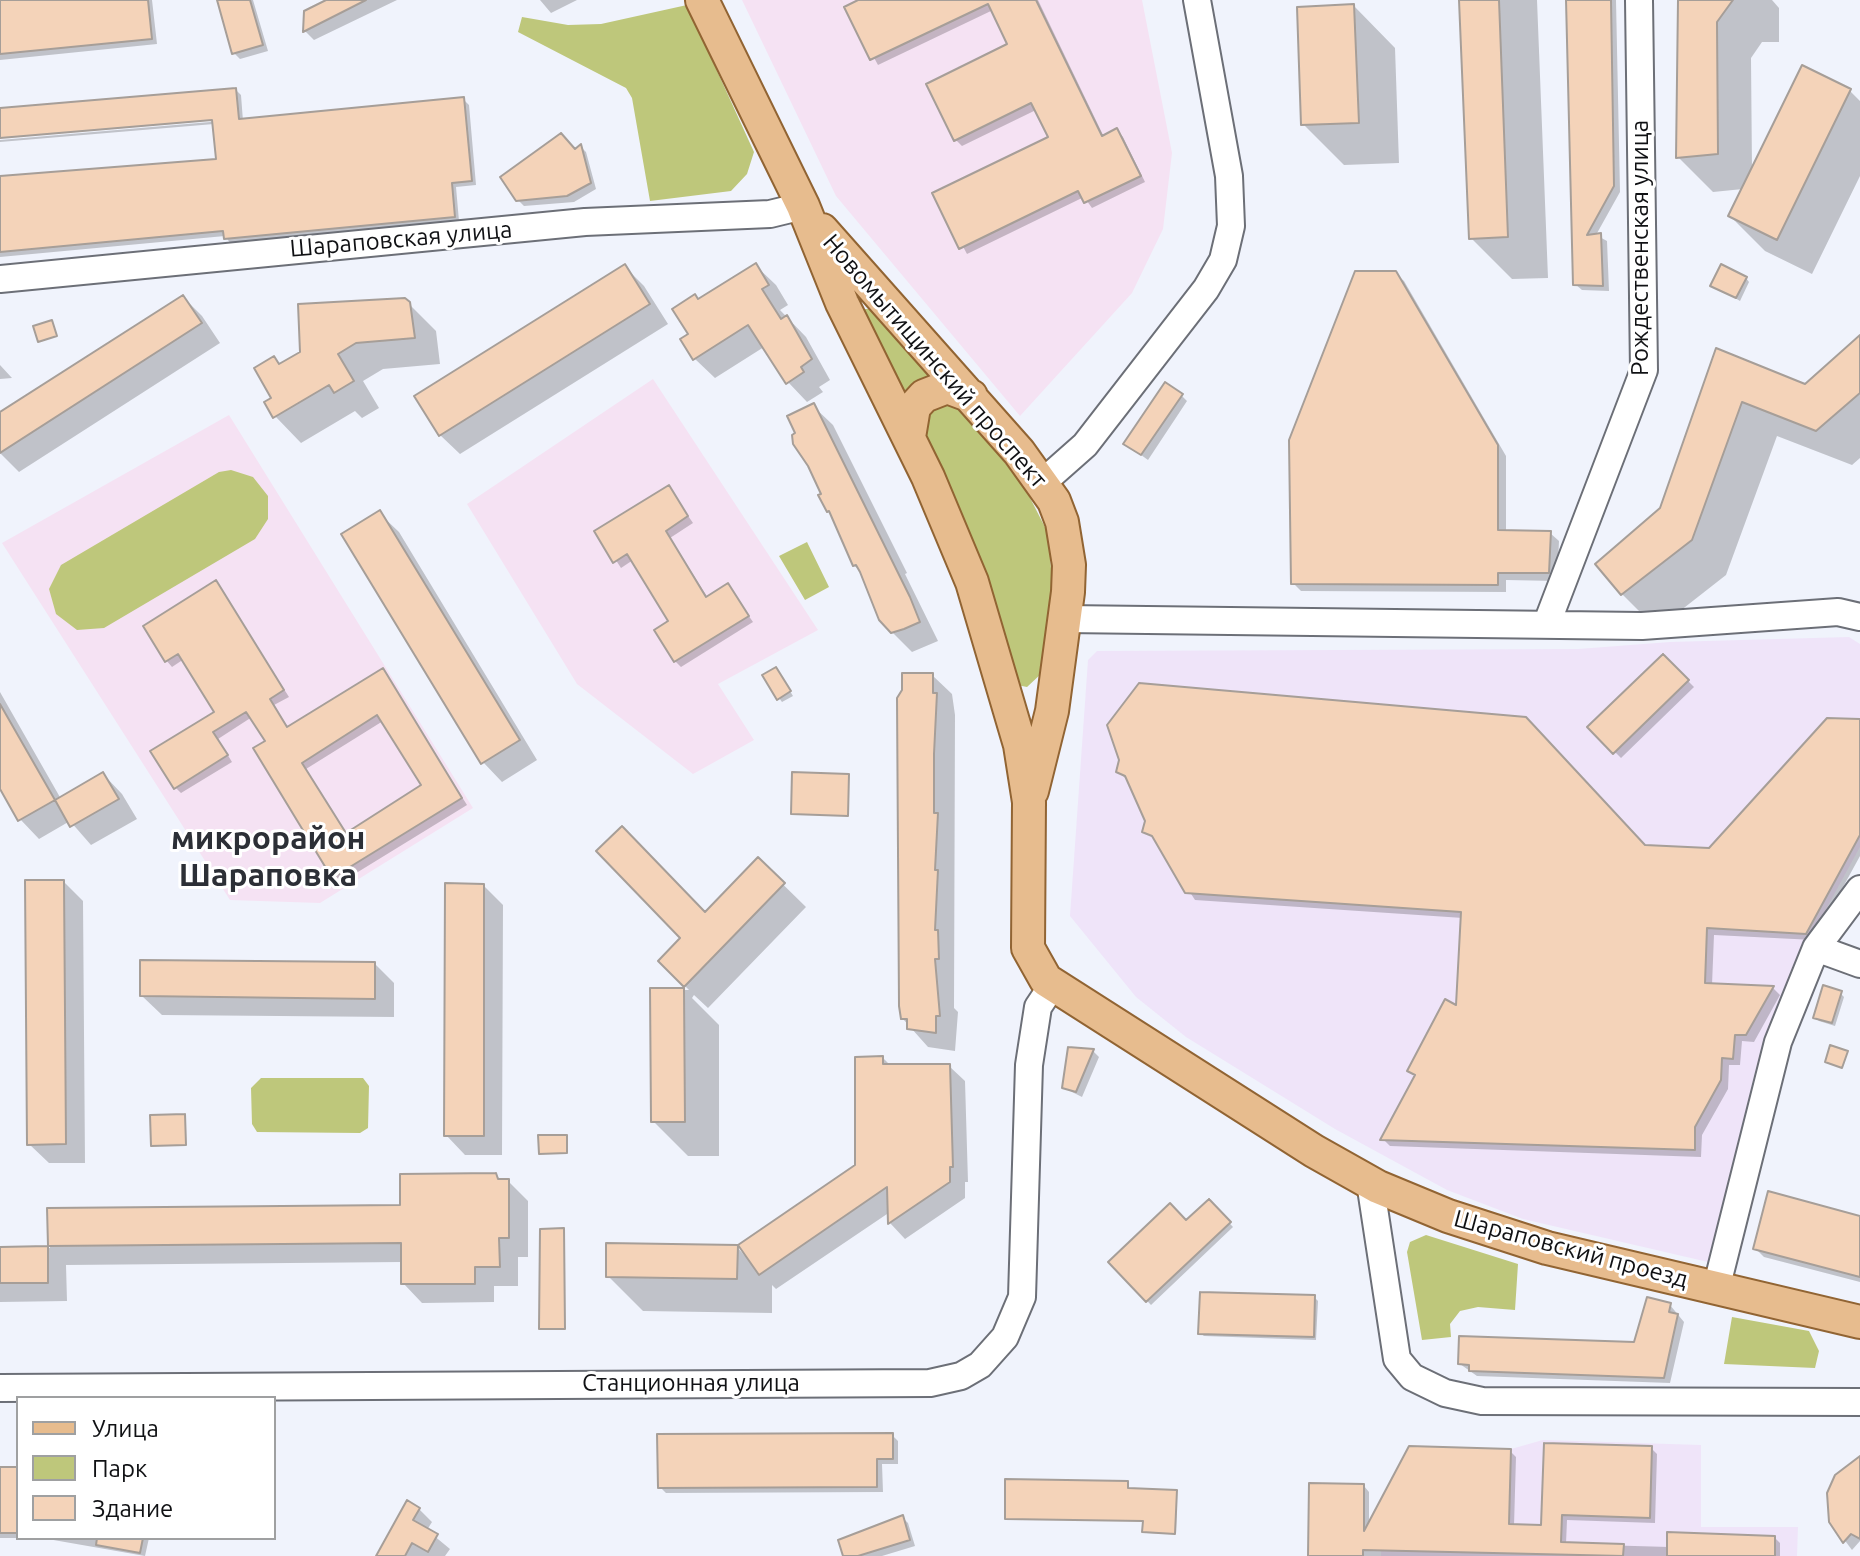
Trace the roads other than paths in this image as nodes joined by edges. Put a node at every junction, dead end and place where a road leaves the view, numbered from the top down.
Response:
1 (702, 0) edge
2 (1197, 0) edge
3 (1639, 0) edge
4 (803, 206) junction
5 (0, 279) edge
6 (971, 396) junction
7 (909, 437) junction
8 (1042, 483) junction
9 (1860, 617) edge
10 (1065, 619) junction
11 (1547, 623) junction
12 (1059, 670) junction
13 (1005, 687) junction
14 (1029, 802) junction
15 (1860, 889) edge
16 (1816, 948) junction
17 (1860, 964) edge
18 (1052, 986) junction
19 (1370, 1182) junction
20 (1716, 1289) junction
21 (1860, 1322) edge
22 (0, 1388) edge
23 (1860, 1402) edge

1 - 4 main road, Новомытищинский проспект
2 - 8 street
3 - 11 street, Рождественская улица
4 - 5 street, Шараповская улица
4 - 6 main road, Новомытищинский проспект
4 - 7 main road, Новомытищинский проспект
6 - 7 main road
6 - 8 main road, Новомытищинский проспект
7 - 13 main road, Новомытищинский проспект
8 - 10 main road, Новомытищинский проспект
9 - 11 street
10 - 11 street
10 - 12 main road, Новомытищинский проспект
12 - 13 main road
12 - 14 main road, Новомытищинский проспект
13 - 14 main road, Новомытищинский проспект
14 - 18 main road, Новомытищинский проспект
15 - 16 street
16 - 17 street
16 - 20 street
18 - 19 main road, Шараповский проезд
18 - 22 street, Станционная улица
19 - 20 main road, Шараповский проезд
19 - 23 street
20 - 21 main road, Шараповский проезд

